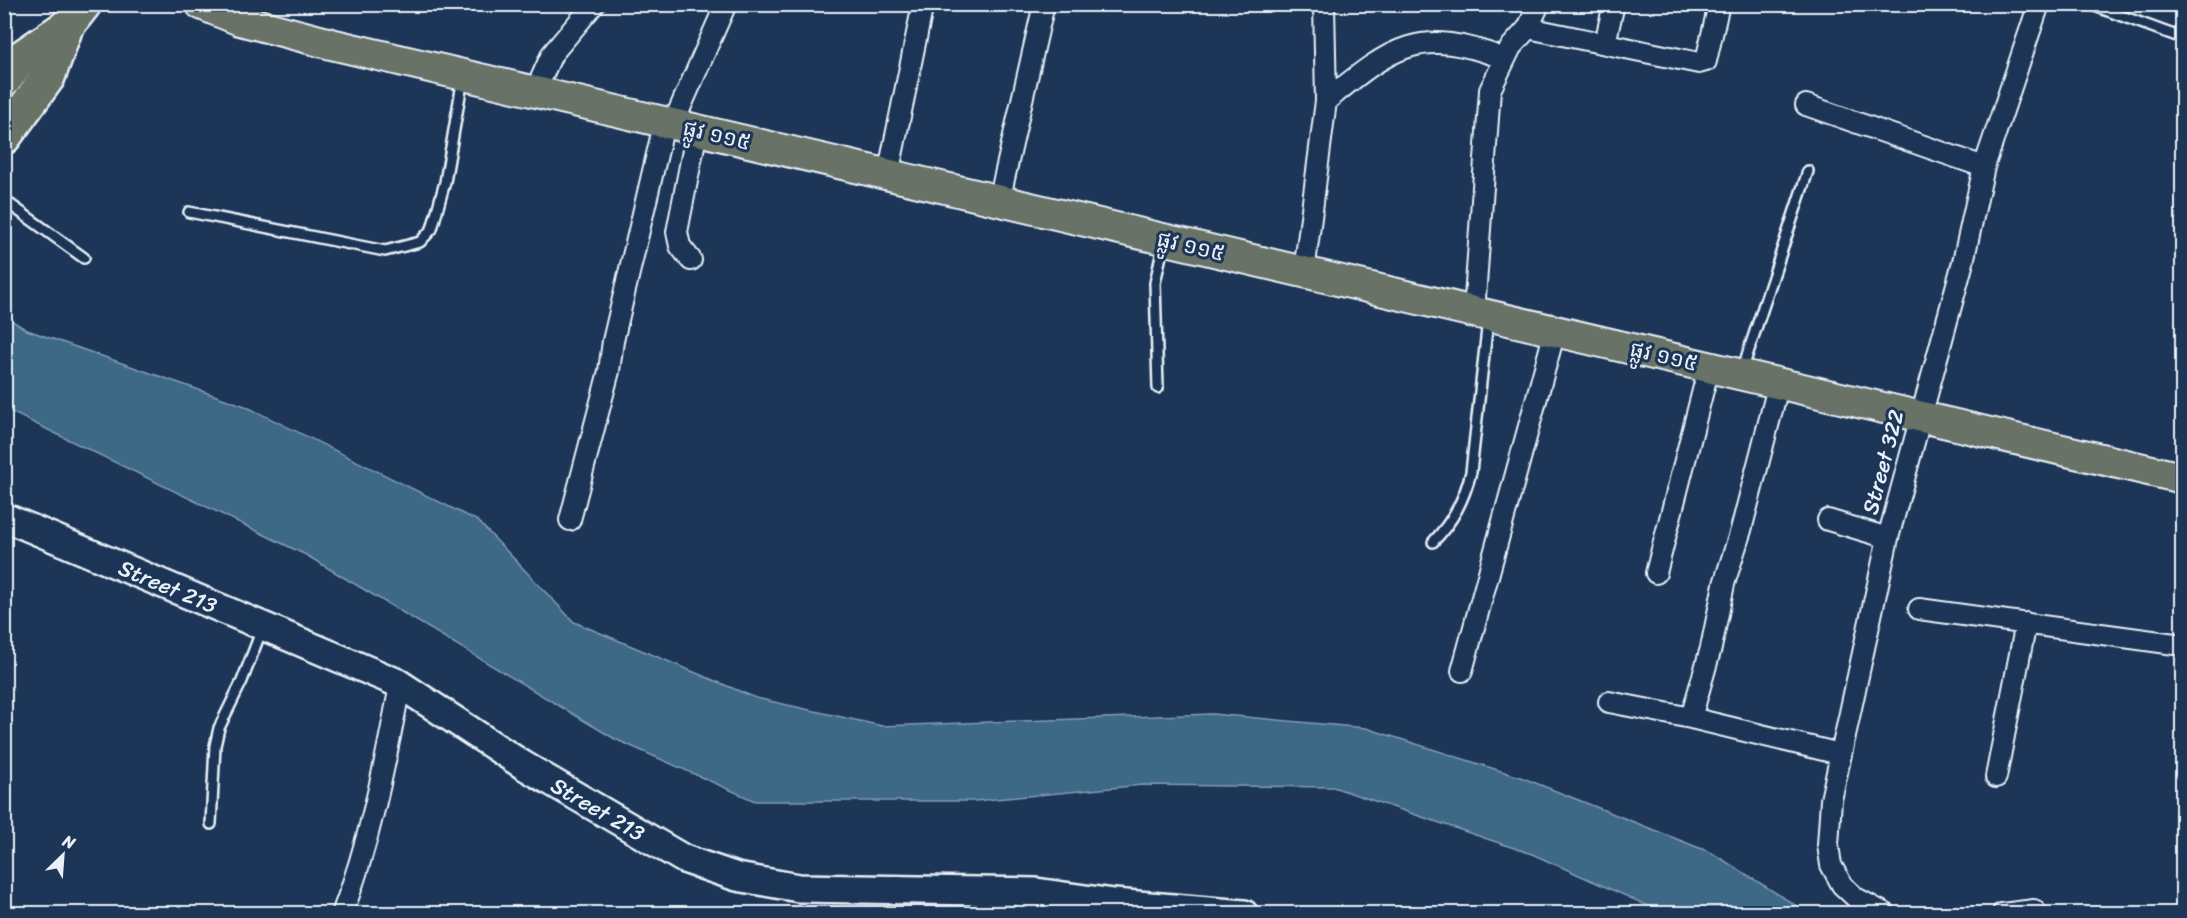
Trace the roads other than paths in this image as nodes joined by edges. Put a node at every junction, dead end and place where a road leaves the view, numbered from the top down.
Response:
1 (201, 4) edge
2 (594, 4) edge
3 (726, 4) edge
4 (923, 4) edge
5 (1044, 4) edge
6 (1324, 4) edge
7 (1539, 4) edge
8 (1614, 4) edge
9 (1719, 4) edge
10 (2039, 4) edge
11 (2089, 4) edge
12 (75, 16) edge
13 (1528, 28) junction
14 (2182, 38) edge
15 (1605, 43) junction
16 (1504, 60) junction
17 (463, 75) junction
18 (4, 80) edge
19 (535, 92) junction
20 (1326, 101) junction
21 (1806, 105) dead end
22 (677, 125) junction
23 (4, 137) edge
24 (1984, 167) junction
25 (1808, 171) dead end
26 (888, 175) junction
27 (4, 200) edge
28 (999, 201) junction
29 (189, 212) dead end
30 (1164, 239) junction
31 (84, 258) dead end
32 (692, 260) dead end
33 (1304, 272) junction
34 (1481, 314) junction
35 (1555, 331) junction
36 (1708, 367) junction
37 (1741, 374) junction
38 (1779, 383) junction
39 (1158, 388) dead end
40 (1920, 416) junction
41 (2182, 478) edge
42 (4, 517) edge
43 (570, 520) dead end
44 (1828, 520) dead end
45 (1888, 538) junction
46 (1433, 542) dead end
47 (1656, 573) dead end
48 (1919, 609) dead end
49 (2026, 623) junction
50 (263, 625) junction
51 (2182, 645) edge
52 (1462, 671) dead end
53 (398, 683) junction
54 (1610, 702) dead end
55 (1691, 717) junction
56 (1840, 754) junction
57 (1996, 777) dead end
58 (211, 824) dead end
59 (1030, 903) edge
60 (2034, 910) dead end
61 (342, 914) edge
62 (1244, 914) edge
63 (1886, 914) edge
64 (2002, 914) edge

1 - 17 main road, ផ្លូវ ១១៥
2 - 19 street
3 - 22 street
4 - 26 street
5 - 28 street
6 - 20 street
7 - 13 street
8 - 15 street
9 - 15 street
10 - 24 street, Street 322
11 - 14 lane
12 - 18 highway
12 - 23 highway
13 - 15 street
13 - 16 street
16 - 20 street
16 - 34 street
17 - 19 main road, ផ្លូវ ១១៥
17 - 29 lane
19 - 22 main road, ផ្លូវ ១១៥
20 - 33 street
21 - 24 street
22 - 26 main road, ផ្លូវ ១១៥
22 - 32 street
22 - 43 street
24 - 40 street, Street 322
25 - 37 lane
26 - 28 main road, ផ្លូវ ១១៥
27 - 31 lane
28 - 30 main road, ផ្លូវ ១១៥
30 - 33 main road, ផ្លូវ ១១៥
30 - 39 lane
33 - 34 main road, ផ្លូវ ១១៥
34 - 35 main road, ផ្លូវ ១១៥
34 - 46 lane
35 - 36 main road, ផ្លូវ ១១៥
35 - 52 street
36 - 37 main road, ផ្លូវ ១១៥
36 - 47 street
37 - 38 main road, ផ្លូវ ១១៥
38 - 40 main road, ផ្លូវ ១១៥
38 - 55 street
40 - 41 main road, ផ្លូវ ១១៥
40 - 45 street, Street 322
42 - 50 street, Street 213
44 - 45 street
45 - 56 street, Street 322
48 - 49 street
49 - 51 street
49 - 57 street
50 - 53 street, Street 213
50 - 58 lane
53 - 59 street, Street 213
53 - 61 street
54 - 55 street
55 - 56 street
56 - 63 street, Street 322
59 - 62 street, Street 213
60 - 64 street

